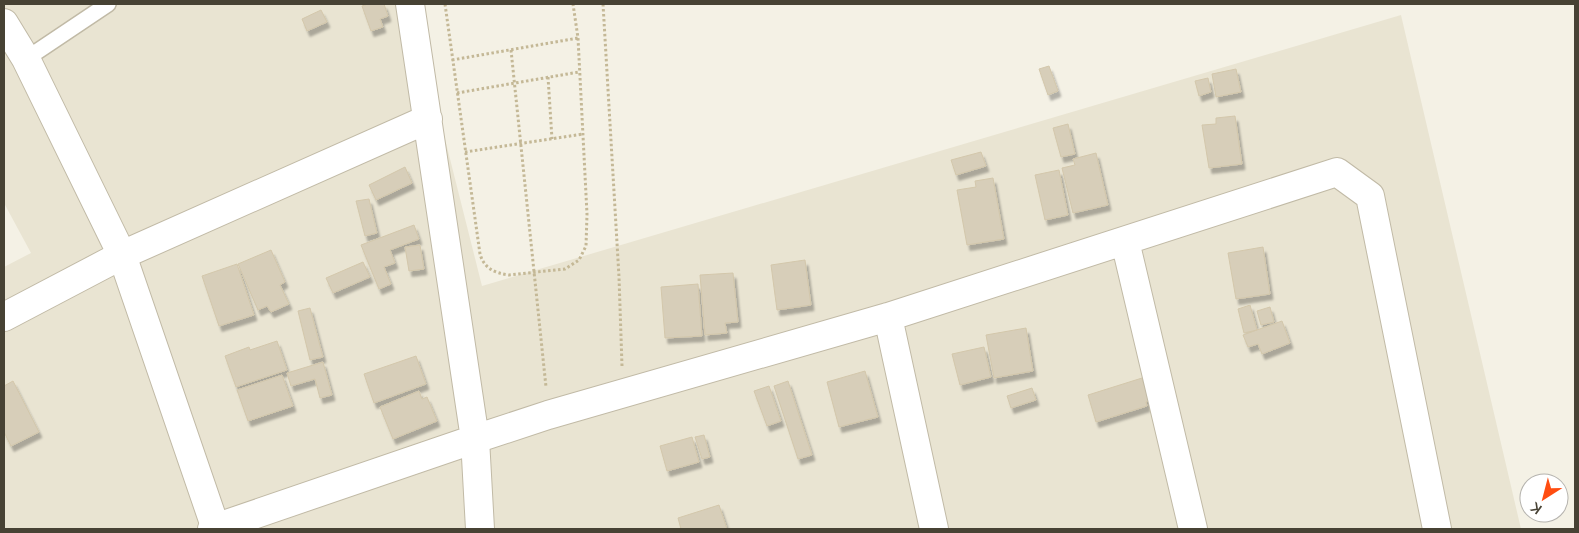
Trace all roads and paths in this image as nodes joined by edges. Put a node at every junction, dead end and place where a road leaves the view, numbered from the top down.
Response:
1 (108, 4) edge
2 (410, 4) edge
3 (445, 4) edge
4 (573, 4) edge
5 (603, 4) edge
6 (4, 23) edge
7 (578, 38) junction
8 (511, 50) junction
9 (26, 59) junction
10 (452, 60) junction
11 (579, 72) junction
12 (548, 78) junction
13 (514, 83) junction
14 (457, 93) junction
15 (428, 119) junction
16 (583, 134) junction
17 (552, 139) junction
18 (520, 143) junction
19 (465, 152) junction
20 (1125, 241) junction
21 (122, 255) junction
22 (534, 273) junction
23 (4, 316) edge
24 (888, 317) junction
25 (623, 394) junction
26 (548, 416) junction
27 (475, 439) junction
28 (215, 529) edge
29 (480, 529) edge
30 (934, 529) edge
31 (1194, 529) edge
32 (1437, 529) edge

1 - 9 lane
2 - 15 street
3 - 10 path
4 - 7 path
5 - 25 path
6 - 9 street
7 - 8 path
7 - 11 path
8 - 10 path
8 - 13 path
9 - 21 street
10 - 14 path
11 - 12 path
11 - 16 path
12 - 13 path
12 - 17 path
13 - 14 path
13 - 18 path
14 - 19 path
15 - 21 street
15 - 27 street
16 - 17 path
16 - 22 path
17 - 18 path
18 - 19 path
18 - 22 path
19 - 22 path
20 - 24 street
20 - 31 street
20 - 32 street
21 - 23 street
21 - 28 street
22 - 26 path
24 - 25 street
24 - 30 street
25 - 26 street
26 - 27 street
27 - 28 street
27 - 29 street

